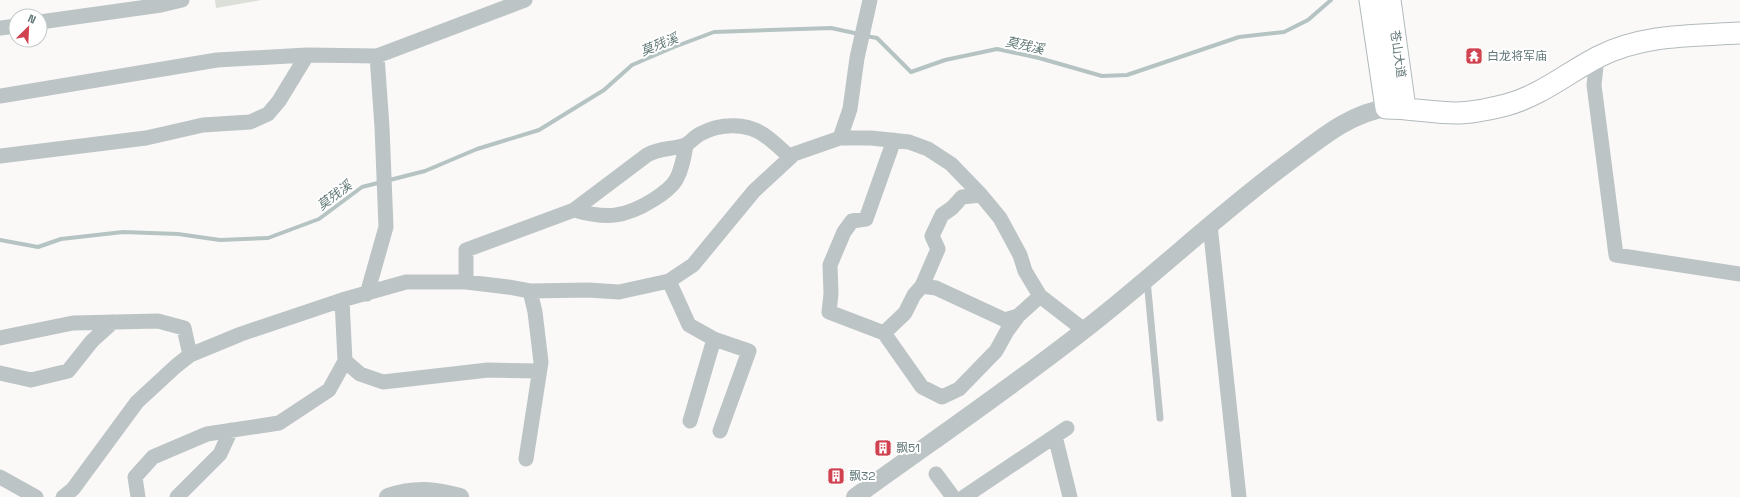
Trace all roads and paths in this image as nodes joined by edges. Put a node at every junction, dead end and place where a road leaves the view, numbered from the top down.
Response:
1 (182, 0) edge
2 (525, 0) edge
3 (870, 0) edge
4 (1370, 0) edge
5 (1390, 0) edge
6 (48, 21) edge
7 (1740, 32) edge
8 (307, 55) junction
9 (377, 56) junction
10 (1597, 57) junction
11 (0, 96) edge
12 (1396, 108) junction
13 (840, 138) junction
14 (894, 140) junction
15 (686, 145) junction
16 (0, 156) edge
17 (790, 157) junction
18 (981, 195) junction
19 (574, 210) junction
20 (1210, 225) junction
21 (1740, 274) edge
22 (1147, 280) junction
23 (669, 281) junction
24 (466, 282) junction
25 (922, 286) junction
26 (530, 291) junction
27 (366, 294) junction
28 (1040, 296) junction
29 (342, 300) junction
30 (1018, 316) junction
31 (113, 322) junction
32 (1084, 330) junction
33 (884, 333) junction
34 (0, 338) edge
35 (714, 339) junction
36 (190, 355) junction
37 (345, 361) junction
38 (539, 370) junction
39 (0, 372) edge
40 (1160, 418) dead end
41 (690, 421) dead end
42 (231, 430) junction
43 (720, 431) dead end
44 (526, 459) dead end
45 (936, 474) dead end
46 (0, 477) edge
47 (36, 497) edge
48 (63, 497) edge
49 (138, 497) edge
50 (177, 497) edge
51 (388, 497) edge
52 (460, 497) edge
53 (855, 497) edge
54 (953, 497) edge
55 (964, 497) edge
56 (1070, 497) edge
57 (1239, 497) edge

1 - 6 street
2 - 9 street
3 - 13 street
4 - 12 main road, 苍山大道
5 - 12 main road, 苍山大道
7 - 10 main road
8 - 9 street
8 - 11 street
8 - 16 street
9 - 27 street
10 - 12 main road
10 - 21 street
12 - 20 street
13 - 14 street
13 - 17 street
14 - 18 street
14 - 33 street
15 - 17 street
15 - 19 street
15 - 19 street
17 - 23 street
18 - 25 street
18 - 28 street
19 - 24 street
20 - 22 street
20 - 57 street
22 - 32 street
22 - 40 lane
23 - 26 street
23 - 35 street
24 - 26 street
24 - 27 street
25 - 30 street
25 - 33 street
26 - 38 street
27 - 29 street
28 - 30 street
28 - 32 street
29 - 36 street
29 - 37 street
30 - 33 street
31 - 34 street
31 - 36 street
31 - 39 street
32 - 53 street
35 - 41 street
35 - 43 street
36 - 48 street
37 - 38 street
37 - 42 street
38 - 44 street
42 - 49 street
42 - 50 street
45 - 54 street
46 - 47 street
51 - 52 street
55 - 56 street

